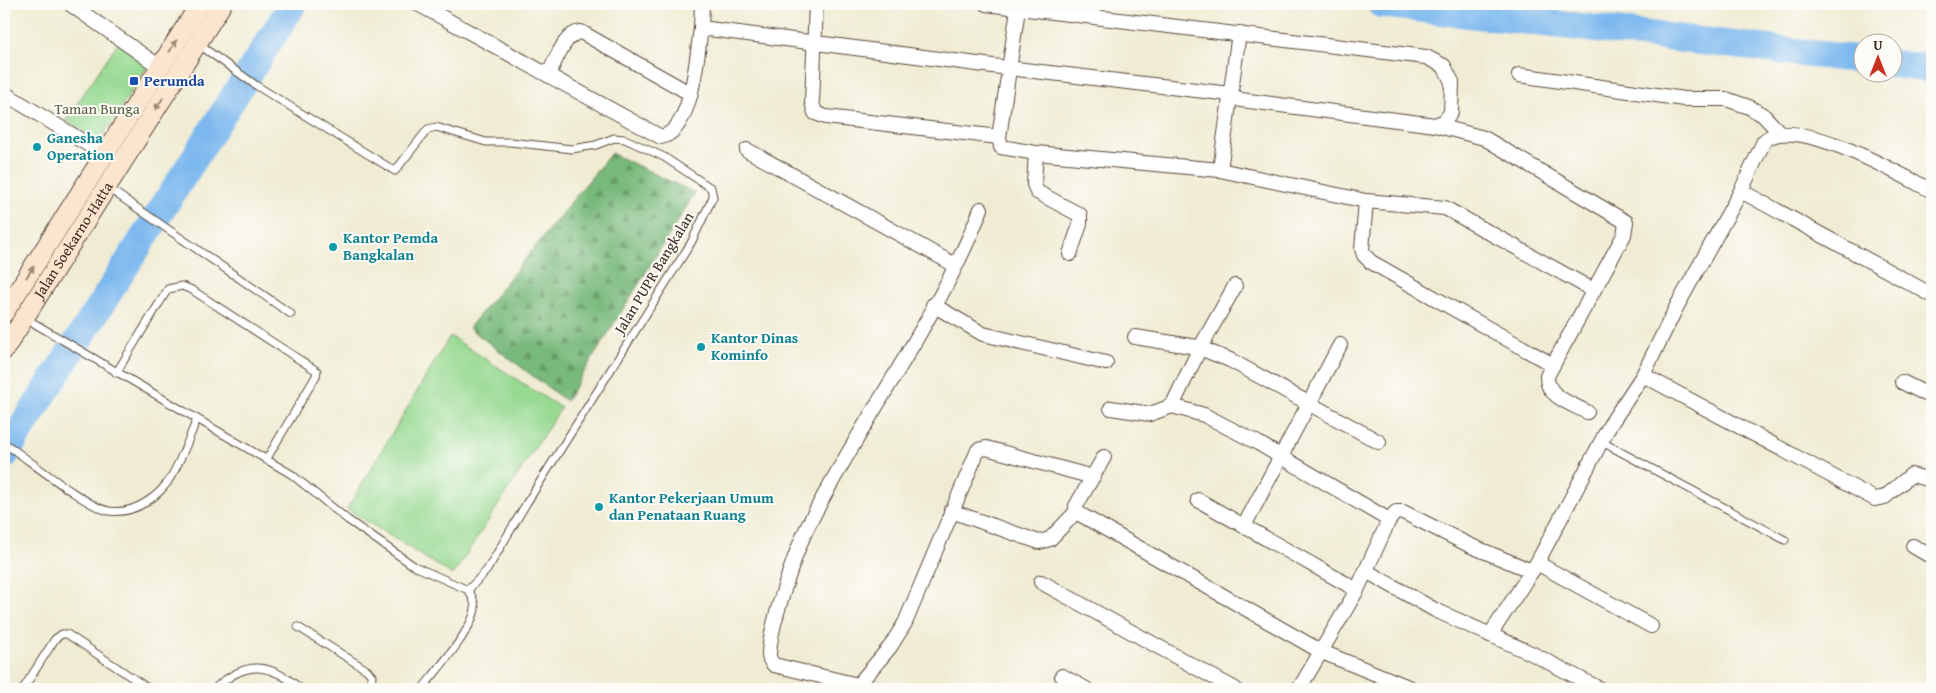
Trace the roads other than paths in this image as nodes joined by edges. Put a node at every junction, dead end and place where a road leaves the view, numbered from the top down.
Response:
1 (70, 4) edge
2 (200, 4) edge
3 (222, 4) edge
4 (418, 4) edge
5 (702, 4) edge
6 (816, 4) edge
7 (986, 4) edge
8 (1018, 9) junction
9 (700, 28) junction
10 (1239, 34) junction
11 (813, 42) junction
12 (198, 44) junction
13 (160, 67) junction
14 (1008, 68) junction
15 (548, 75) junction
16 (1519, 75) dead end
17 (4, 93) edge
18 (691, 94) junction
19 (1230, 94) junction
20 (1435, 125) junction
21 (1780, 133) junction
22 (998, 137) junction
23 (747, 150) dead end
24 (1036, 153) junction
25 (105, 155) junction
26 (1220, 170) junction
27 (106, 187) junction
28 (1741, 191) junction
29 (1932, 191) edge
30 (1366, 201) junction
31 (981, 209) dead end
32 (1070, 254) dead end
33 (955, 265) junction
34 (1235, 286) dead end
35 (1593, 290) junction
36 (1932, 295) edge
37 (934, 305) junction
38 (4, 313) edge
39 (291, 314) dead end
40 (24, 317) junction
41 (1135, 337) dead end
42 (1340, 345) dead end
43 (1200, 348) junction
44 (4, 350) edge
45 (1106, 363) dead end
46 (1553, 365) junction
47 (116, 373) junction
48 (1642, 375) junction
49 (1902, 382) dead end
50 (1932, 397) edge
51 (1309, 404) junction
52 (1172, 406) junction
53 (1110, 408) dead end
54 (1587, 412) dead end
55 (197, 419) junction
56 (1379, 442) dead end
57 (1602, 442) junction
58 (4, 443) edge
59 (1104, 457) dead end
60 (1282, 457) junction
61 (266, 460) junction
62 (1093, 477) junction
63 (1932, 480) edge
64 (1198, 500) dead end
65 (951, 511) junction
66 (1076, 512) junction
67 (1389, 520) junction
68 (1244, 526) junction
69 (1785, 540) dead end
70 (1913, 546) dead end
71 (1932, 557) edge
72 (1534, 567) junction
73 (1366, 571) junction
74 (1041, 582) dead end
75 (468, 590) junction
76 (1357, 590) junction
77 (1651, 626) dead end
78 (298, 627) dead end
79 (1490, 635) junction
80 (1322, 652) junction
81 (1062, 676) dead end
82 (857, 687) edge
83 (23, 689) edge
84 (149, 689) edge
85 (214, 689) edge
86 (301, 689) edge
87 (370, 689) edge
88 (422, 689) edge
89 (1086, 689) edge
90 (1234, 689) edge
91 (1299, 689) edge
92 (1413, 689) edge
93 (1600, 689) edge

1 - 13 street
13 -> 2 main road, Jalan Soekarno-Hatta
3 - 12 main road, Jalan Soekarno-Hatta
4 - 15 street
5 - 9 street
6 - 11 street
7 - 8 street
8 - 10 street
8 - 14 street
9 - 11 street
9 - 18 street
10 - 19 street
10 - 20 street
11 - 14 street
11 - 22 street
12 -> 27 main road, Jalan Soekarno-Hatta
12 - 75 lane, Jalan PUPR Bangkalan
13 - 25 main road, Jalan Soekarno-Hatta
14 - 19 street
14 - 22 street
15 - 18 street
15 - 18 street
16 - 21 street
17 - 25 street
19 - 20 street
19 - 26 street
20 - 35 street
21 - 28 street
21 - 29 street
22 - 24 street
23 - 33 street
24 - 26 street
24 - 32 street
38 -> 25 main road, Jalan Soekarno-Hatta
26 - 30 street
27 - 39 lane
27 - 40 main road, Jalan Soekarno-Hatta
28 - 36 street
28 - 48 street
30 - 35 street
30 - 46 street
31 - 33 street
33 - 37 street
34 - 43 street
35 - 46 street
37 - 45 street
37 - 82 street
40 - 44 main road, Jalan Soekarno-Hatta
40 - 47 lane
41 - 43 street
42 - 51 street
43 - 51 street
43 - 52 street
46 - 54 street
47 - 55 lane
47 - 61 lane
48 - 57 street
48 - 63 street
49 - 50 street
51 - 56 street
51 - 60 street
52 - 53 street
52 - 60 street
55 - 58 lane
55 - 61 lane
57 - 69 lane
57 - 72 street
59 - 62 street
60 - 67 street
60 - 68 street
61 - 75 lane
62 - 65 street
62 - 66 street
64 - 68 street
65 - 66 street
65 - 82 street
66 - 80 street
67 - 72 street
67 - 73 street
68 - 76 street
70 - 71 street
72 - 77 street
72 - 79 street
73 - 76 street
73 - 79 street
74 - 90 street
75 - 88 lane
76 - 80 street
78 - 87 lane
79 - 93 street
80 - 91 street
80 - 92 street
81 - 89 street
83 - 84 lane
85 - 86 lane

